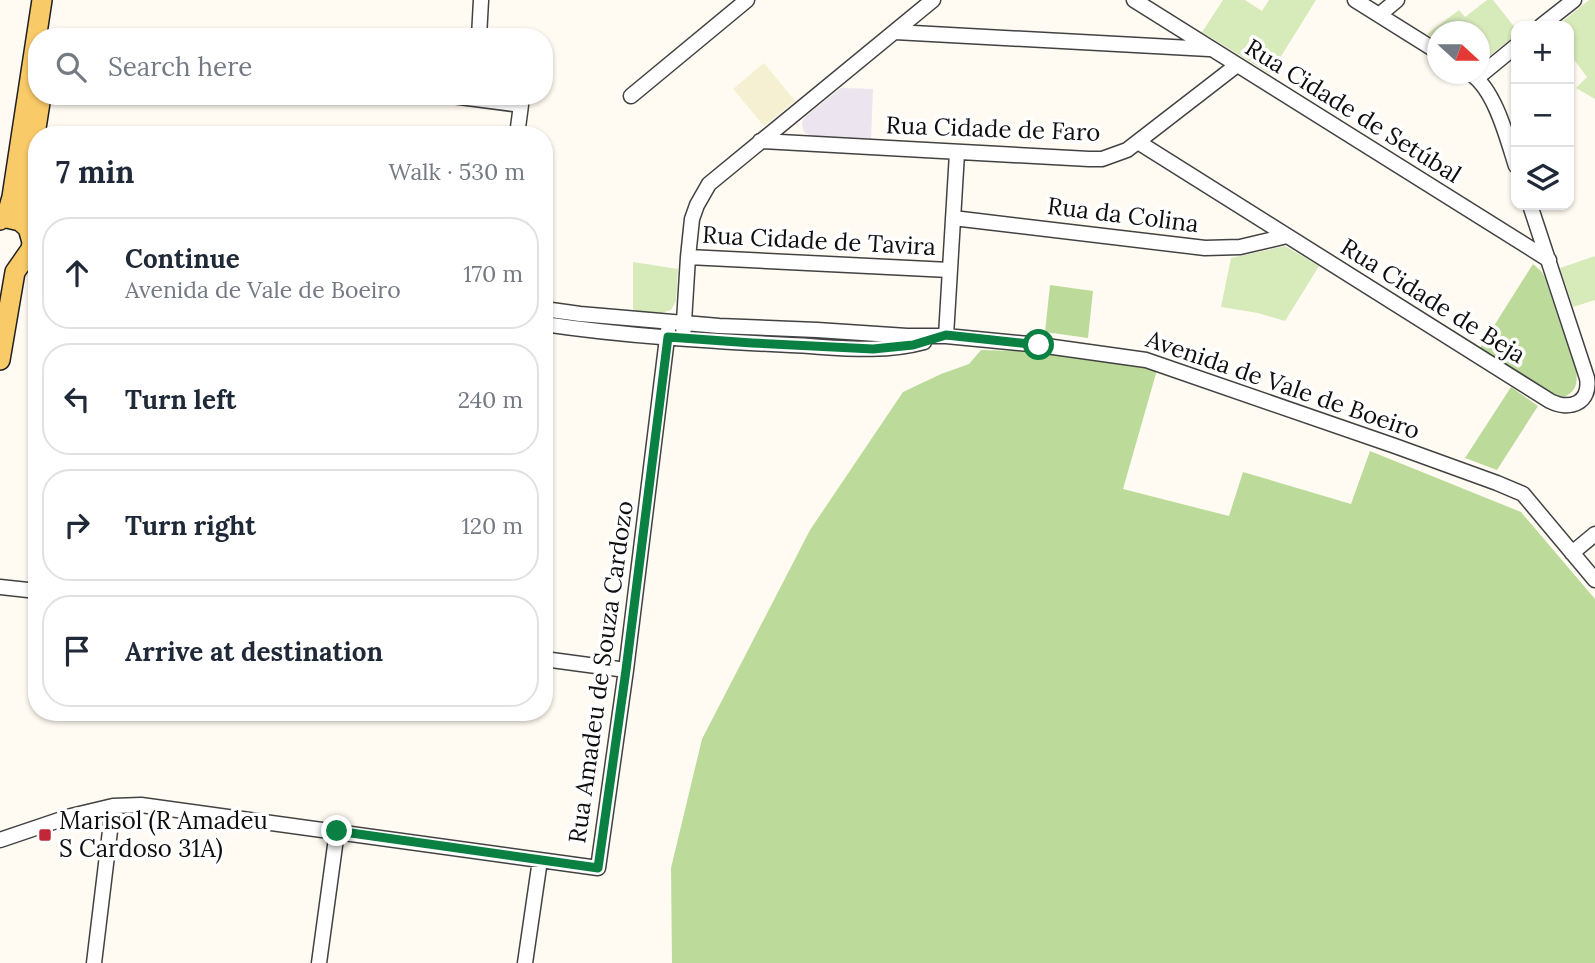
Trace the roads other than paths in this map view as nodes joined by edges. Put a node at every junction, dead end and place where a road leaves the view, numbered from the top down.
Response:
1 (42, 0) edge
2 (56, 0) edge
3 (481, 0) edge
4 (747, 0) edge
5 (933, 0) edge
6 (1133, 0) edge
7 (1355, 0) edge
8 (1397, 0) edge
9 (1574, 0) edge
10 (1378, 15) junction
11 (1547, 21) edge
12 (38, 28) edge
13 (51, 28) edge
14 (479, 28) edge
15 (895, 32) junction
16 (1427, 46) edge
17 (1211, 49) junction
18 (1511, 50) edge
19 (1237, 65) junction
20 (1490, 65) edge
21 (1480, 84) edge
22 (28, 95) edge
23 (631, 96) dead end
24 (40, 105) edge
25 (522, 105) edge
26 (36, 126) edge
27 (518, 126) edge
28 (760, 141) junction
29 (1138, 142) junction
30 (1511, 151) edge
31 (957, 153) junction
32 (28, 179) edge
33 (28, 210) edge
34 (1532, 210) edge
35 (953, 218) junction
36 (0, 220) edge
37 (28, 228) edge
38 (1287, 236) junction
39 (688, 257) junction
40 (28, 258) edge
41 (28, 259) edge
42 (1549, 260) junction
43 (0, 262) edge
44 (949, 270) junction
45 (553, 310) edge
46 (553, 325) edge
47 (676, 330) junction
48 (946, 335) junction
49 (0, 360) edge
50 (1595, 534) edge
51 (1572, 553) junction
52 (1595, 580) edge
53 (0, 587) edge
54 (28, 590) edge
55 (553, 660) edge
56 (626, 670) junction
57 (113, 806) junction
58 (337, 831) junction
59 (0, 840) edge
60 (540, 860) junction
61 (94, 963) edge
62 (319, 963) edge
63 (525, 963) edge

1 - 12 main road
2 - 13 main road
3 - 14 street
4 - 23 street
5 - 15 street, Rua Amadeu de Souza Cardozo
6 - 17 street, Rua Cidade de Setúbal
7 - 10 street
8 - 10 street
9 - 11 street
10 - 16 street
15 - 17 street
15 - 28 street, Rua Amadeu de Souza Cardozo
17 - 19 street, Rua Cidade de Setúbal
18 - 20 street
19 - 29 street, Rua Cidade de Faro
19 - 42 street, Rua Cidade de Setúbal
21 - 30 street
22 - 36 main road
24 - 26 main road
25 - 27 street
28 - 31 street, Rua Cidade de Faro
28 - 39 street, Rua Amadeu de Souza Cardozo
29 - 31 street, Rua Cidade de Faro
29 - 38 street, Rua Cidade de Beja
31 - 35 street
32 - 33 main road
34 - 42 street
35 - 38 street, Rua da Colina
35 - 44 street
36 - 37 main road
38 - 42 street, Rua Cidade de Beja
39 - 44 street, Rua Cidade de Tavira
39 - 47 street, Rua Amadeu de Souza Cardozo
40 - 43 main road
41 - 49 main road
44 - 48 street
45 - 47 street, Avenida de Vale de Boeiro
46 - 47 street, Avenida de Vale de Boeiro
47 - 48 street, Avenida de Vale de Boeiro
47 - 56 street, Rua Amadeu de Souza Cardozo
48 - 51 street, Avenida de Vale de Boeiro
50 - 51 street
51 - 52 street, Avenida de Vale de Boeiro
53 - 54 street
55 - 56 street
56 - 60 street, Rua Amadeu de Souza Cardozo
57 - 58 street, Rua Amadeu de Souza Cardozo
57 - 59 street, Rua Amadeu de Souza Cardozo
57 - 61 street
58 - 60 street, Rua Amadeu de Souza Cardozo
58 - 62 street
60 - 63 street

